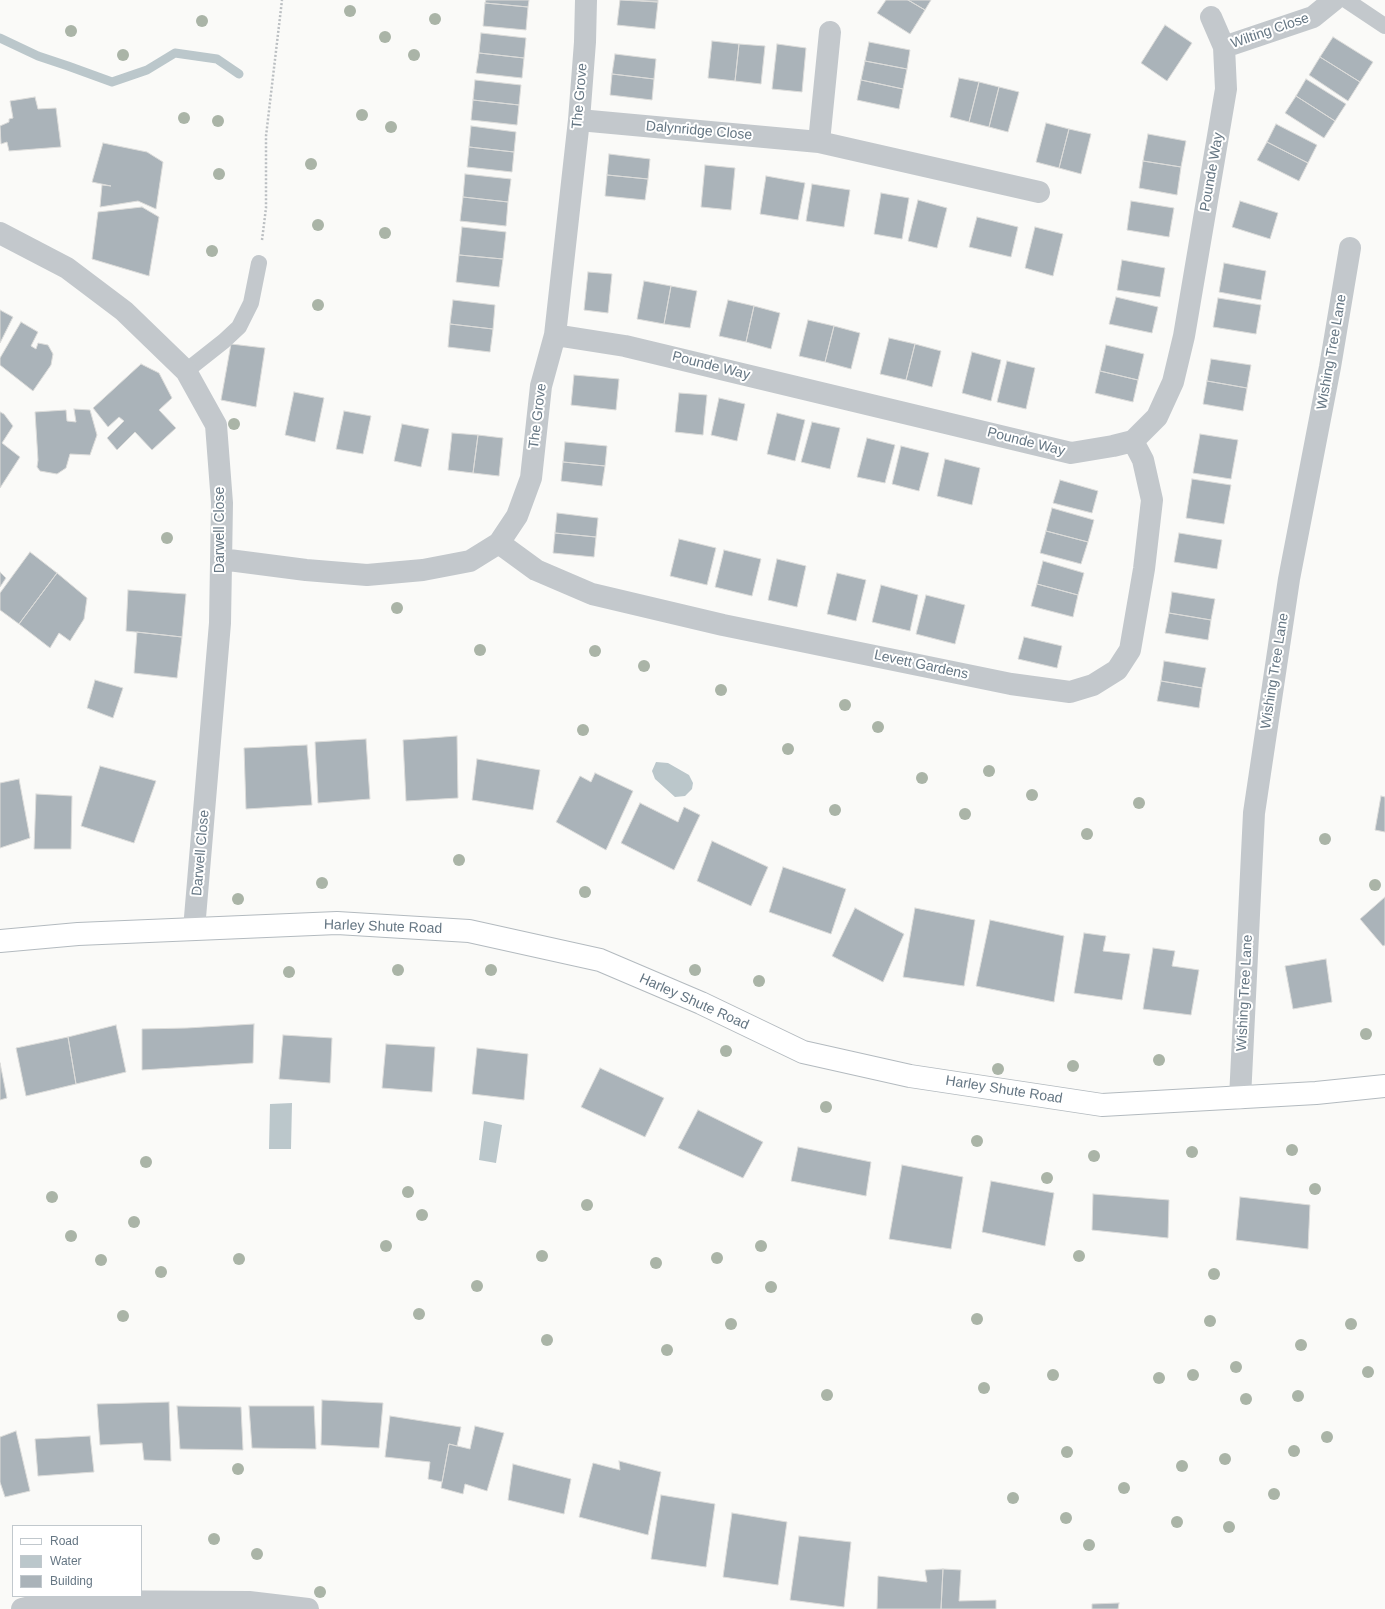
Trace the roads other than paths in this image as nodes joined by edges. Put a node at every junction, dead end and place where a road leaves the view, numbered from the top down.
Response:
1 (586, 0) edge
2 (1334, 0) edge
3 (1346, 0) edge
4 (1211, 17) dead end
5 (1385, 26) edge
6 (830, 32) dead end
7 (1224, 47) junction
8 (579, 120) junction
9 (819, 142) junction
10 (1039, 192) dead end
11 (0, 233) edge
12 (1350, 248) dead end
13 (259, 263) road end
14 (555, 336) junction
15 (186, 371) junction
16 (1133, 441) junction
17 (499, 543) junction
18 (221, 559) junction
19 (194, 928) junction
20 (0, 941) edge
21 (1385, 1086) edge
22 (1240, 1098) junction
23 (22, 1609) edge
24 (308, 1609) edge

1 - 8 street, The Grove
2 - 7 street, Wilting Close
3 - 5 lane
4 - 7 street, Pounde Way
6 - 9 street
7 - 16 street, Pounde Way
8 - 9 street, Dalynridge Close
8 - 14 street, The Grove
9 - 10 street, Dalynridge Close
11 - 15 street, Darwell Close
12 - 22 street, Wishing Tree Lane
13 - 15 lane
14 - 16 street, Pounde Way
14 - 17 street, The Grove
15 - 18 street, Darwell Close
16 - 17 street, Levett Gardens
17 - 18 street, The Grove
18 - 19 street, Darwell Close
19 - 20 main road, Harley Shute Road
19 - 22 main road, Harley Shute Road
21 - 22 main road, Harley Shute Road
23 - 24 street

